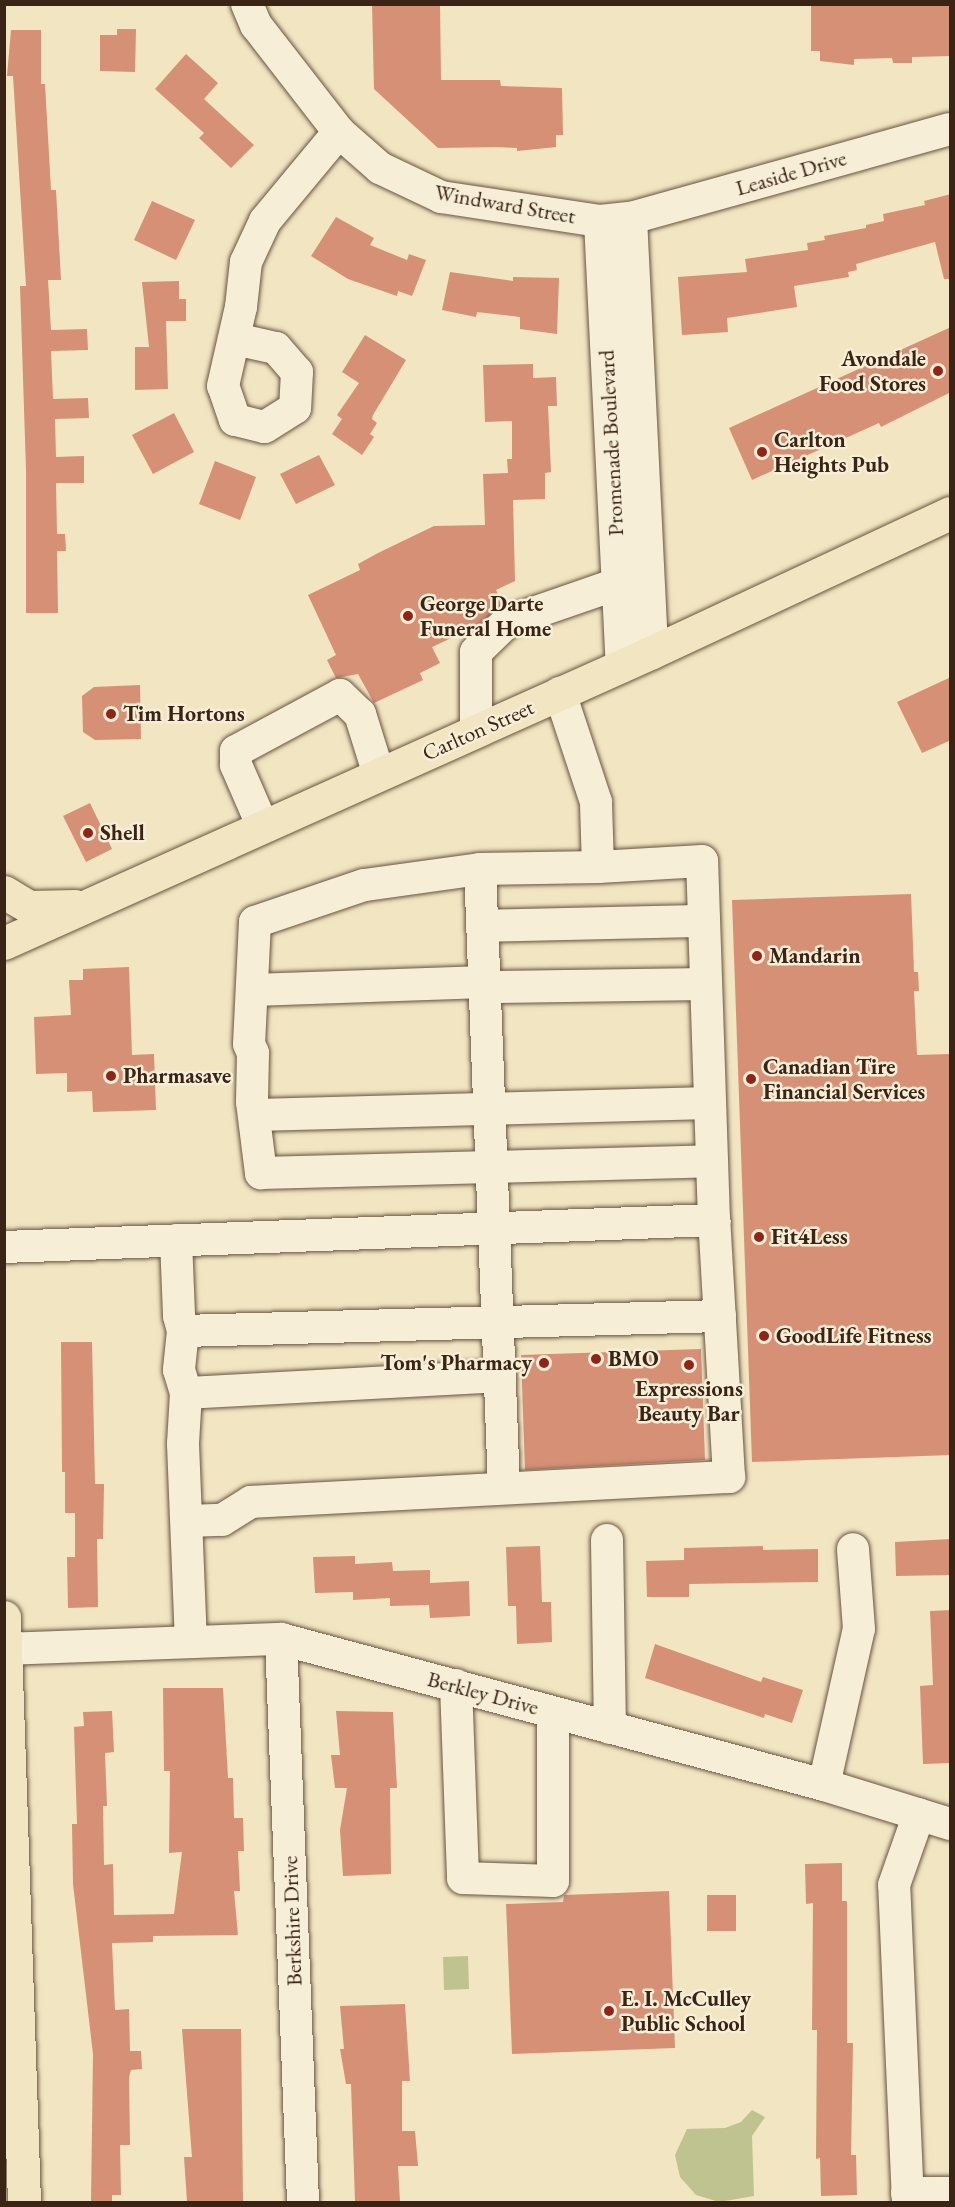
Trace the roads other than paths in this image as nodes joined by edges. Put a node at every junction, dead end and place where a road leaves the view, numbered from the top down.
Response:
1 (247, 4) edge
2 (951, 129) edge
3 (339, 132) junction
4 (616, 219) junction
5 (235, 339) dead end
6 (951, 513) edge
7 (648, 559) junction
8 (618, 582) junction
9 (652, 652) junction
10 (622, 666) junction
11 (560, 693) junction
12 (476, 731) junction
13 (379, 775) junction
14 (263, 827) junction
15 (598, 867) junction
16 (480, 869) junction
17 (4, 892) edge
18 (89, 905) junction
19 (704, 921) junction
20 (482, 927) junction
21 (4, 944) edge
22 (485, 982) junction
23 (706, 984) junction
24 (254, 990) junction
25 (710, 1103) junction
26 (490, 1109) junction
27 (256, 1115) junction
28 (712, 1161) junction
29 (492, 1167) junction
30 (714, 1220) junction
31 (494, 1228) junction
32 (176, 1240) junction
33 (4, 1247) edge
34 (720, 1316) junction
35 (497, 1321) junction
36 (183, 1331) junction
37 (500, 1376) junction
38 (186, 1394) junction
39 (504, 1487) junction
40 (188, 1521) junction
41 (607, 1540) dead end
42 (853, 1549) dead end
43 (4, 1617) edge
44 (281, 1639) junction
45 (191, 1640) junction
46 (6, 1649) edge
47 (456, 1685) junction
48 (554, 1713) junction
49 (610, 1728) junction
50 (824, 1785) junction
51 (919, 1814) junction
52 (951, 1824) edge
53 (951, 2193) edge
54 (908, 2198) edge
55 (24, 2202) edge
56 (303, 2202) edge

1 - 3 street, Windward Street
2 - 4 street, Leaside Drive
3 - 4 street, Windward Street
3 - 5 street
4 - 7 street, Promenade Boulevard
4 - 8 street, Promenade Boulevard
6 - 9 main road, Carlton Street
7 - 8 street
7 - 9 street, Promenade Boulevard
8 - 10 street, Promenade Boulevard
8 - 12 street
9 - 10 main road, Carlton Street
10 - 11 main road, Carlton Street
11 - 12 main road, Carlton Street
11 - 15 street
12 - 13 main road, Carlton Street
13 - 14 main road, Carlton Street
13 - 14 street
14 - 18 main road, Carlton Street
15 - 16 street
15 - 19 street
16 - 20 street
16 - 24 street
17 - 18 main road
18 - 21 main road, Carlton Street
19 - 20 street
19 - 23 street
20 - 22 street
22 - 23 street
22 - 24 street
22 - 26 street
23 - 25 street
24 - 27 street
25 - 26 street
25 - 28 street
26 - 27 street
26 - 29 street
27 - 29 street
28 - 29 street
28 - 30 street
29 - 31 street
30 - 31 street
30 - 34 street
31 - 32 street
31 - 35 street
32 - 33 street
32 - 36 street
34 - 35 street
34 - 39 street
35 - 36 street
35 - 37 street
36 - 38 street
37 - 38 street
37 - 39 street
38 - 40 street
39 - 40 street
40 - 45 street
41 - 49 street
42 - 50 street
43 - 46 main road
44 - 45 street, Berkley Drive
44 - 47 street, Berkley Drive
44 - 56 street, Berkshire Drive
45 - 46 street, Berkley Drive
46 - 55 main road
47 - 48 street, Berkley Drive
47 - 48 street
48 - 49 street, Berkley Drive
49 - 50 street, Berkley Drive
50 - 51 street, Berkley Drive
51 - 52 street, Berkley Drive
51 - 54 street
53 - 54 street

